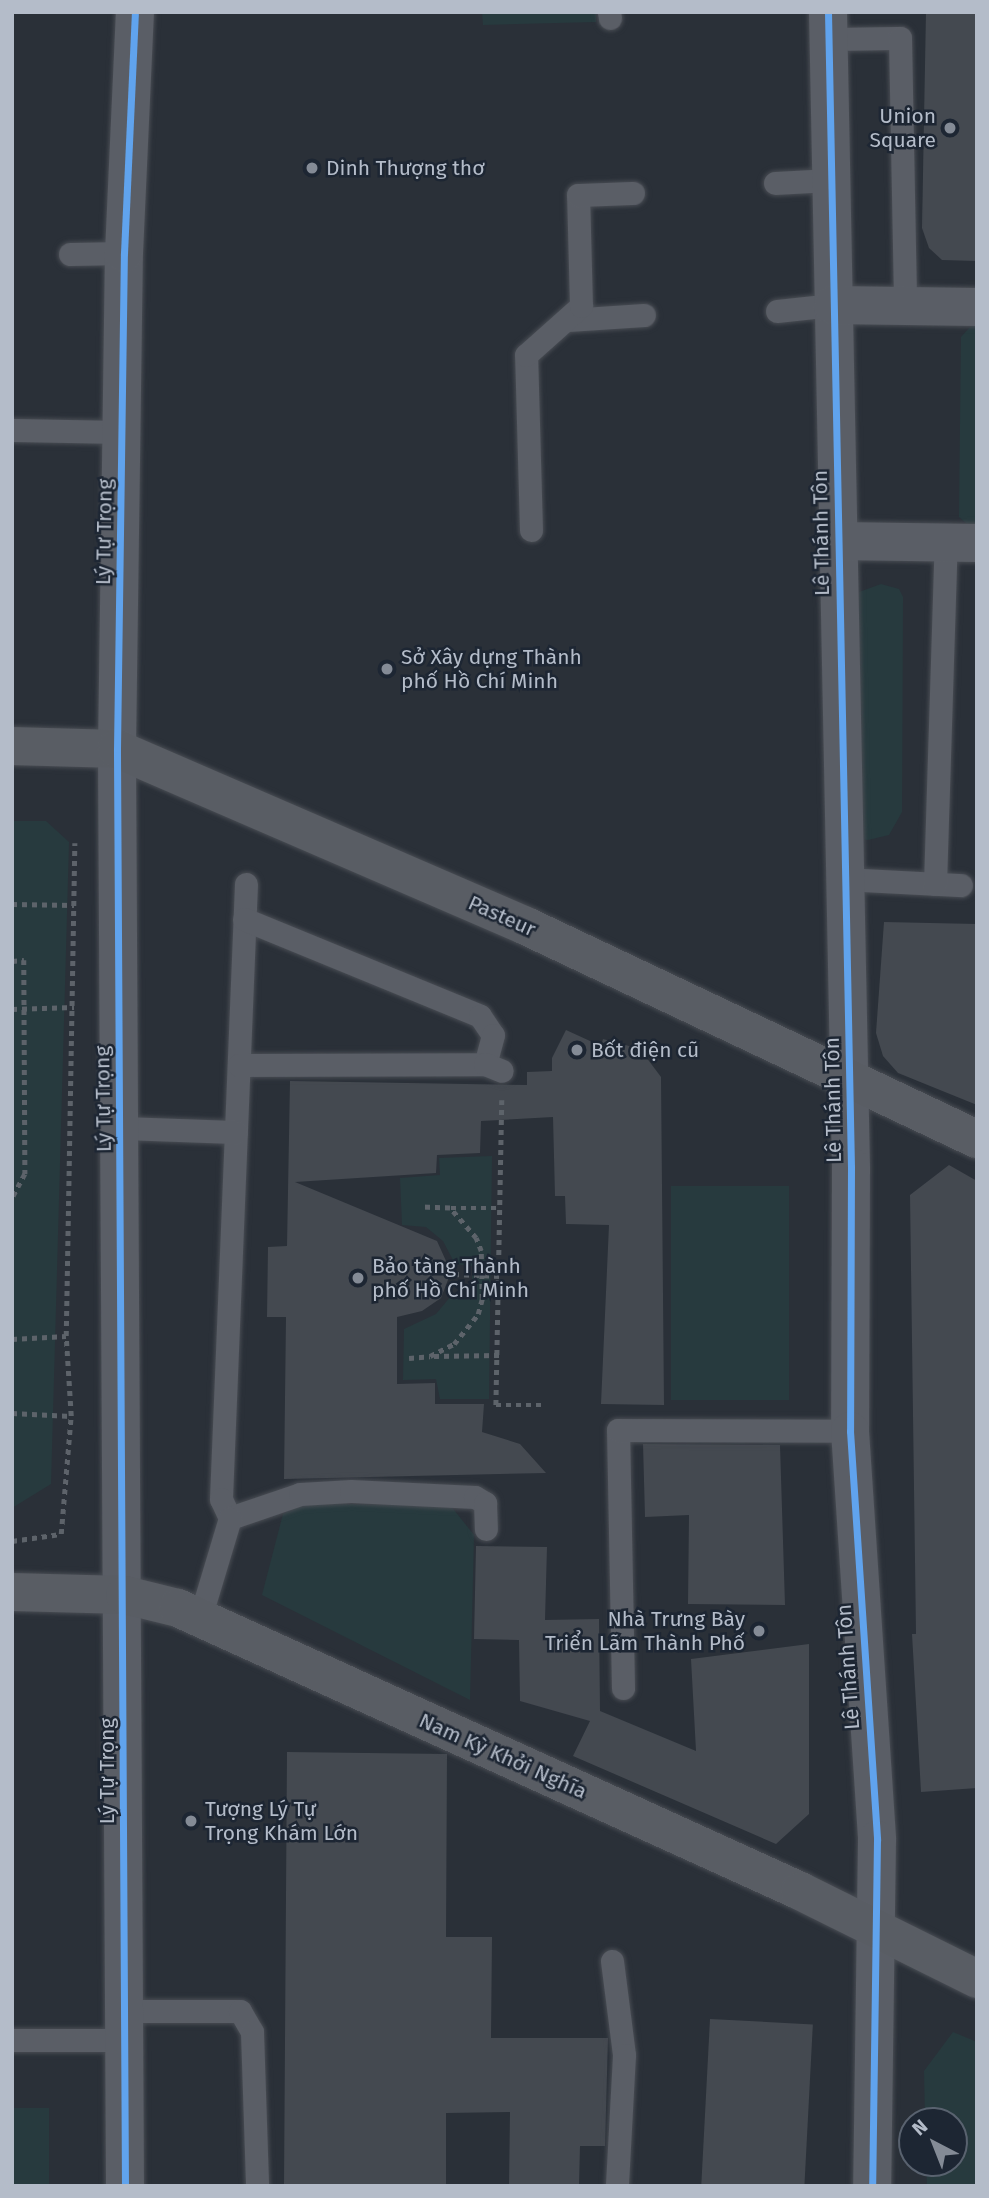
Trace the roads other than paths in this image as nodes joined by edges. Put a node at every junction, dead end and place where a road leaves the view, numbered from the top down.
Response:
1 (135, 12) edge
2 (828, 26) edge
3 (830, 180) junction
4 (775, 183) dead end
5 (633, 193) dead end
6 (124, 253) junction
7 (70, 254) dead end
8 (833, 305) junction
9 (905, 306) junction
10 (977, 307) edge
11 (777, 311) dead end
12 (644, 315) dead end
13 (568, 320) junction
14 (12, 430) edge
15 (123, 432) junction
16 (531, 530) dead end
17 (838, 541) junction
18 (961, 543) edge
19 (12, 746) edge
20 (117, 749) junction
21 (845, 879) junction
22 (246, 884) dead end
23 (935, 884) junction
24 (961, 885) dead end
25 (244, 919) junction
26 (239, 1065) junction
27 (850, 1079) junction
28 (121, 1128) junction
29 (236, 1132) junction
30 (977, 1139) edge
31 (850, 1431) junction
32 (230, 1518) junction
33 (486, 1529) dead end
34 (12, 1592) edge
35 (125, 1595) junction
36 (200, 1618) junction
37 (623, 1688) dead end
38 (874, 1927) junction
39 (612, 1961) dead end
40 (977, 1979) edge
41 (124, 2026) junction
42 (12, 2040) edge
43 (125, 2186) edge
44 (257, 2186) edge
45 (617, 2186) edge
46 (872, 2186) edge

1 - 6 street, Lý Tự Trọng
2 - 3 street, Lê Thánh Tôn
2 - 9 lane
3 - 4 lane
3 - 8 street, Lê Thánh Tôn
5 - 13 lane
6 - 7 lane
6 - 15 street, Lý Tự Trọng
8 - 9 street
8 - 11 lane
8 - 17 street, Lê Thánh Tôn
9 - 10 street
12 - 13 lane
13 - 16 lane
14 - 15 lane
15 - 20 street, Lý Tự Trọng
17 - 18 street
17 - 21 street, Lê Thánh Tôn
18 - 23 lane
19 - 20 main road, Pasteur
20 - 27 main road, Pasteur
20 - 28 street, Lý Tự Trọng
21 - 23 lane
21 - 27 street, Lê Thánh Tôn
22 - 25 lane
23 - 24 lane
25 - 26 lane
25 - 26 lane
26 - 29 lane
27 - 30 main road, Pasteur
27 - 31 street, Lê Thánh Tôn
28 - 29 lane
28 - 35 street, Lý Tự Trọng
29 - 32 lane
31 - 37 lane
31 - 38 street, Lê Thánh Tôn
32 - 33 lane
32 - 36 lane
34 - 35 main road, Nam Kỳ Khởi Nghĩa
35 - 36 main road, Nam Kỳ Khởi Nghĩa
35 - 41 street, Lý Tự Trọng
36 - 38 main road, Nam Kỳ Khởi Nghĩa
38 - 40 main road, Nam Kỳ Khởi Nghĩa
38 - 46 street, Lê Thánh Tôn
39 - 45 lane
41 - 42 lane
41 - 43 street, Lý Tự Trọng
41 - 44 lane

